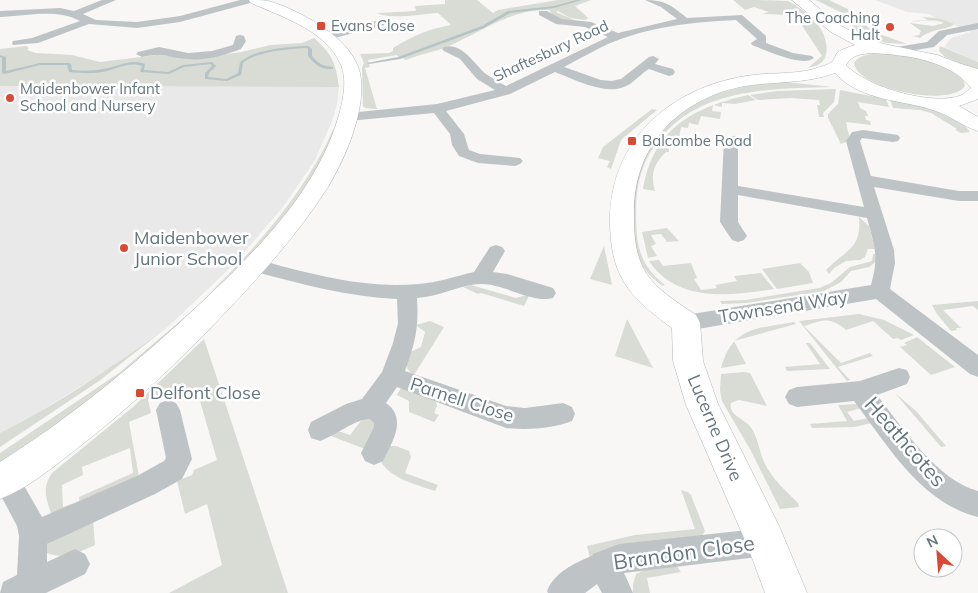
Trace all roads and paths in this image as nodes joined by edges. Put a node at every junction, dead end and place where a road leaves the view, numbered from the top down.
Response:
1 (111, 0) edge
2 (251, 0) edge
3 (256, 0) edge
4 (650, 0) edge
5 (799, 0) edge
6 (543, 13) dead end
7 (752, 13) dead end
8 (2, 14) edge
9 (75, 14) junction
10 (738, 17) junction
11 (88, 21) junction
12 (385, 21) dead end
13 (685, 21) junction
14 (0, 24) edge
15 (832, 26) junction
16 (978, 26) edge
17 (160, 30) junction
18 (327, 37) junction
19 (618, 37) junction
20 (240, 38) dead end
21 (461, 42) dead end
22 (17, 44) dead end
23 (930, 45) junction
24 (891, 49) junction
25 (159, 50) junction
26 (142, 54) dead end
27 (808, 58) dead end
28 (841, 60) junction
29 (941, 60) junction
30 (555, 68) junction
31 (961, 69) junction
32 (669, 72) dead end
33 (978, 74) edge
34 (783, 78) junction
35 (978, 85) edge
36 (863, 86) junction
37 (506, 90) junction
38 (978, 92) edge
39 (923, 102) junction
40 (438, 110) junction
41 (348, 117) junction
42 (978, 125) edge
43 (893, 138) dead end
44 (731, 139) dead end
45 (530, 150) dead end
46 (864, 180) junction
47 (730, 189) junction
48 (978, 196) edge
49 (873, 214) junction
50 (738, 236) dead end
51 (496, 251) dead end
52 (255, 265) junction
53 (481, 277) junction
54 (880, 291) junction
55 (407, 292) junction
56 (546, 292) dead end
57 (686, 323) junction
58 (978, 368) edge
59 (392, 376) junction
60 (899, 377) dead end
61 (860, 391) junction
62 (797, 397) dead end
63 (369, 408) junction
64 (168, 410) dead end
65 (563, 414) dead end
66 (320, 430) dead end
67 (374, 453) dead end
68 (3, 480) edge
69 (976, 507) edge
70 (34, 536) junction
71 (766, 542) junction
72 (75, 564) dead end
73 (603, 564) junction
74 (23, 589) edge
75 (562, 592) dead end
76 (618, 593) edge
77 (786, 593) edge

1 - 9 street
2 - 17 street
3 - 18 main road
4 - 13 street
5 - 15 main road
6 - 19 street
7 - 10 street, Shaftesbury Road
8 - 9 street
8 - 14 street
9 - 11 street
10 - 13 street, Shaftesbury Road
10 - 27 street
11 - 17 street
11 - 22 street
12 - 18 street
13 - 19 street, Shaftesbury Road
15 - 24 main road
15 - 28 main road
16 - 23 street
17 - 25 street
18 - 41 main road
19 - 30 street, Shaftesbury Road
20 - 25 street
21 - 37 street
23 - 24 street
23 - 29 street
24 - 28 main road
24 - 29 main road
25 - 26 street
28 - 34 main road
28 - 36 main road
29 - 31 main road
30 - 32 street
30 - 37 street, Shaftesbury Road
31 - 33 main road
31 - 35 main road
34 - 36 main road
34 - 57 main road
36 - 39 main road
37 - 40 street, Shaftesbury Road
38 - 39 main road
39 - 42 main road
40 - 41 street, Shaftesbury Road
40 - 45 street
41 - 52 main road
43 - 46 street
44 - 47 street
46 - 48 street
46 - 49 street
47 - 49 street
47 - 50 street
49 - 54 street
51 - 53 street
52 - 55 street
52 - 68 main road
53 - 55 street
53 - 56 street
54 - 57 street, Townsend Way
54 - 58 street
55 - 59 street, Parnell Close
57 - 71 main road, Lucerne Drive
59 - 63 street, Parnell Close
59 - 65 street, Parnell Close
60 - 61 street, Heathcotes
61 - 62 street, Heathcotes
61 - 69 street, Heathcotes
63 - 66 street
63 - 67 street
64 - 70 street
68 - 70 street
70 - 74 street
71 - 73 street, Brandon Close
71 - 77 main road, Lucerne Drive
72 - 74 street
73 - 75 street, Brandon Close
73 - 76 street, Brandon Close

